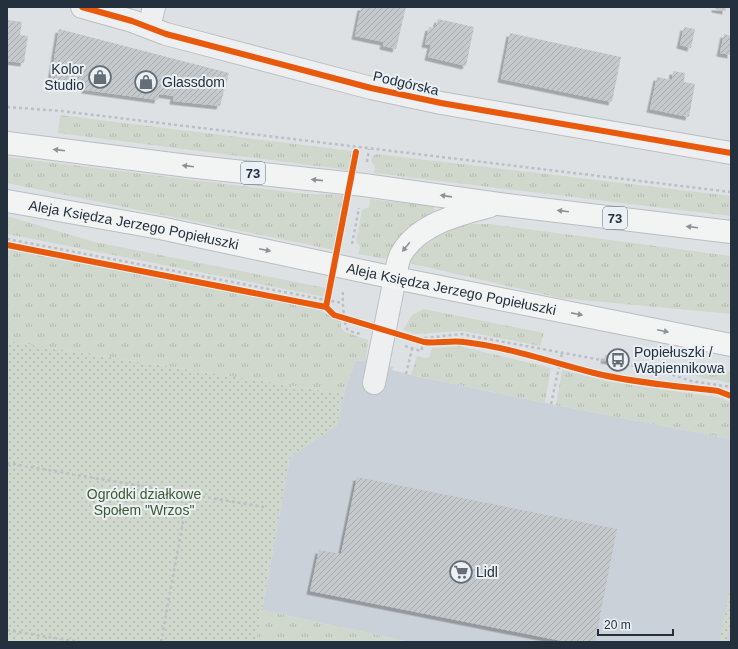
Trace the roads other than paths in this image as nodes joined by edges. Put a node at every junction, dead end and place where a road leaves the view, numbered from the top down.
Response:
1 (82, 7) edge
2 (152, 17) edge
3 (7, 143) edge
4 (731, 153) edge
5 (7, 201) edge
6 (499, 204) junction
7 (731, 232) edge
8 (395, 278) junction
9 (731, 335) edge
10 (696, 338) junction
11 (731, 345) edge
12 (374, 383) dead end

1 - 2 street, Podgórska
2 - 4 street, Podgórska
6 -> 3 main road, 73
5 -> 8 main road, Aleja Księdza Jerzego Popiełuszki
7 -> 6 main road, 73
6 -> 8 main road
8 -> 10 main road, Aleja Księdza Jerzego Popiełuszki
8 - 12 street
9 - 10 main road
10 - 11 main road, Aleja Księdza Jerzego Popiełuszki

